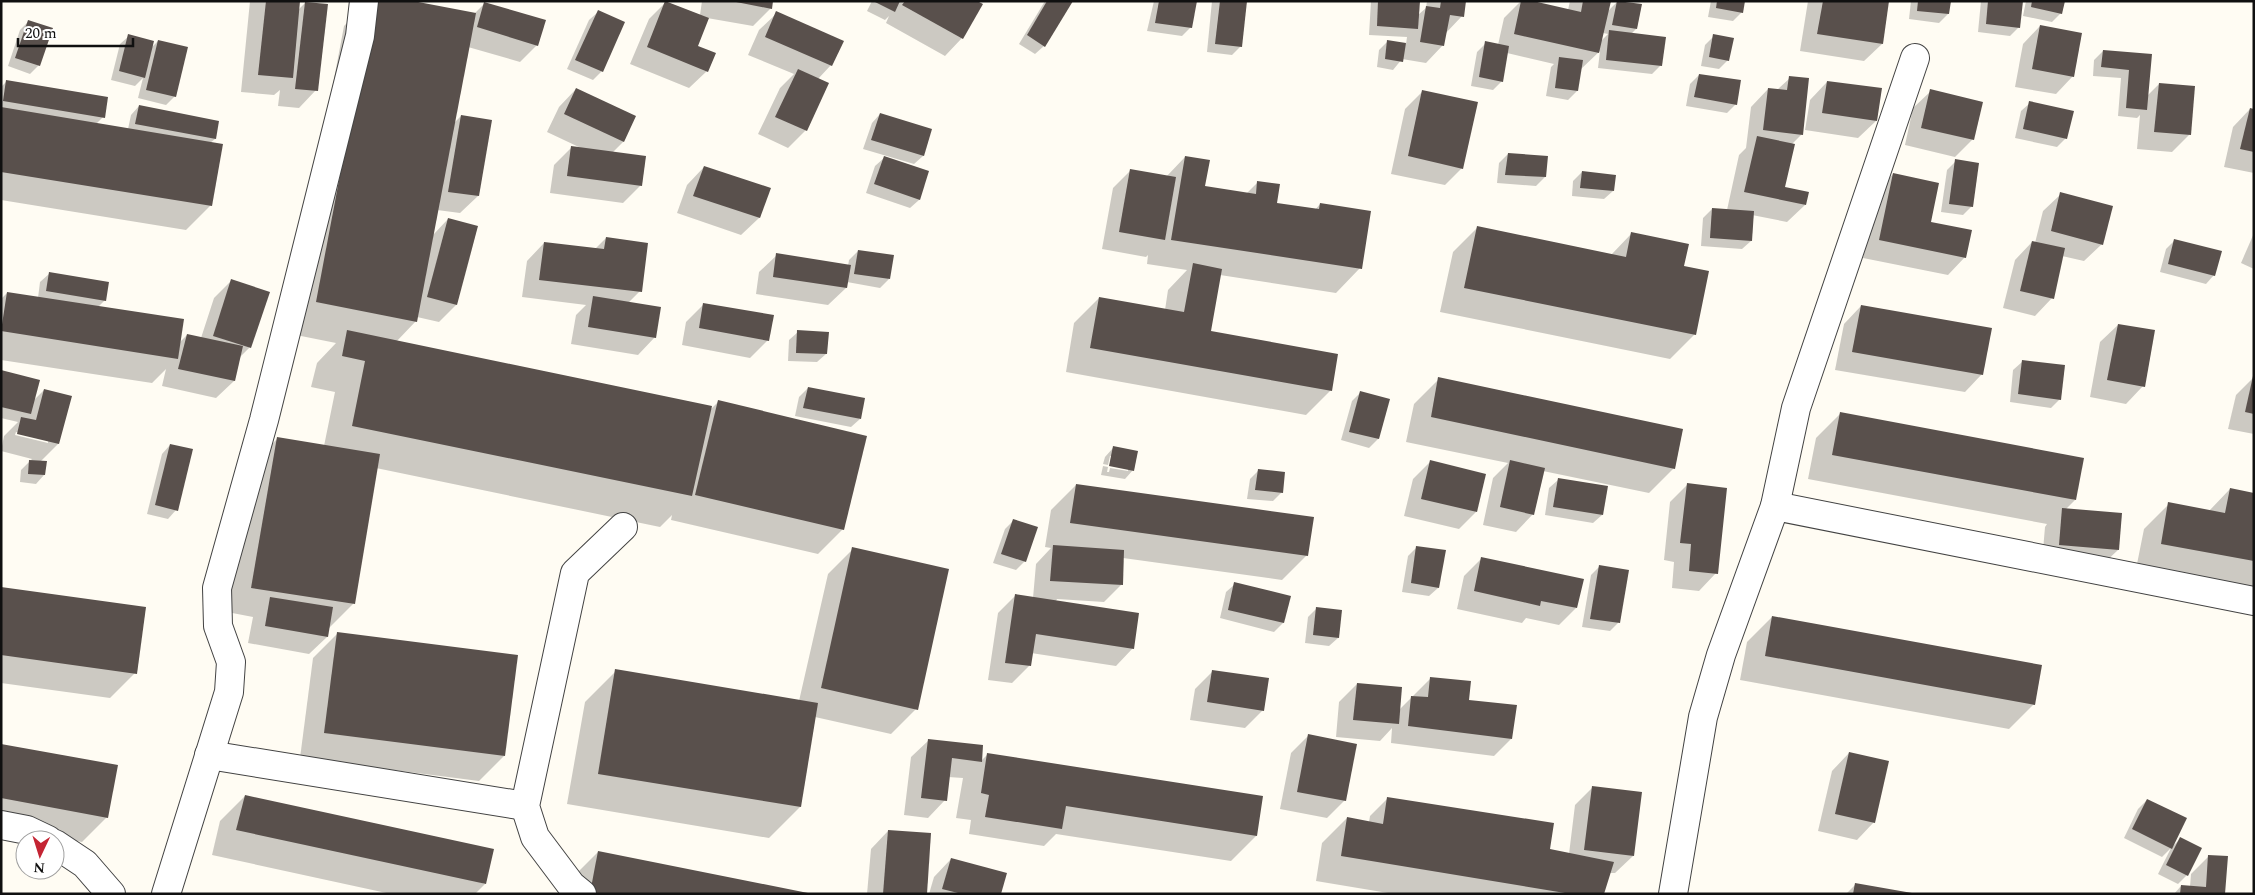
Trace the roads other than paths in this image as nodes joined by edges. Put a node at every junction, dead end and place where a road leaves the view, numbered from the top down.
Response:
1 (364, 1) edge
2 (1915, 58) dead end
3 (1774, 506) junction
4 (623, 527) dead end
5 (2254, 601) edge
6 (209, 756) junction
7 (525, 806) junction
8 (1, 825) edge
9 (26, 830) edge
10 (65, 851) edge
11 (111, 894) edge
12 (166, 894) edge
13 (582, 894) edge
14 (1673, 894) edge

1 - 6 street
2 - 3 street
3 - 5 street
3 - 14 street
4 - 7 street
6 - 7 street
6 - 12 street
7 - 13 street
8 - 9 street
10 - 11 street

